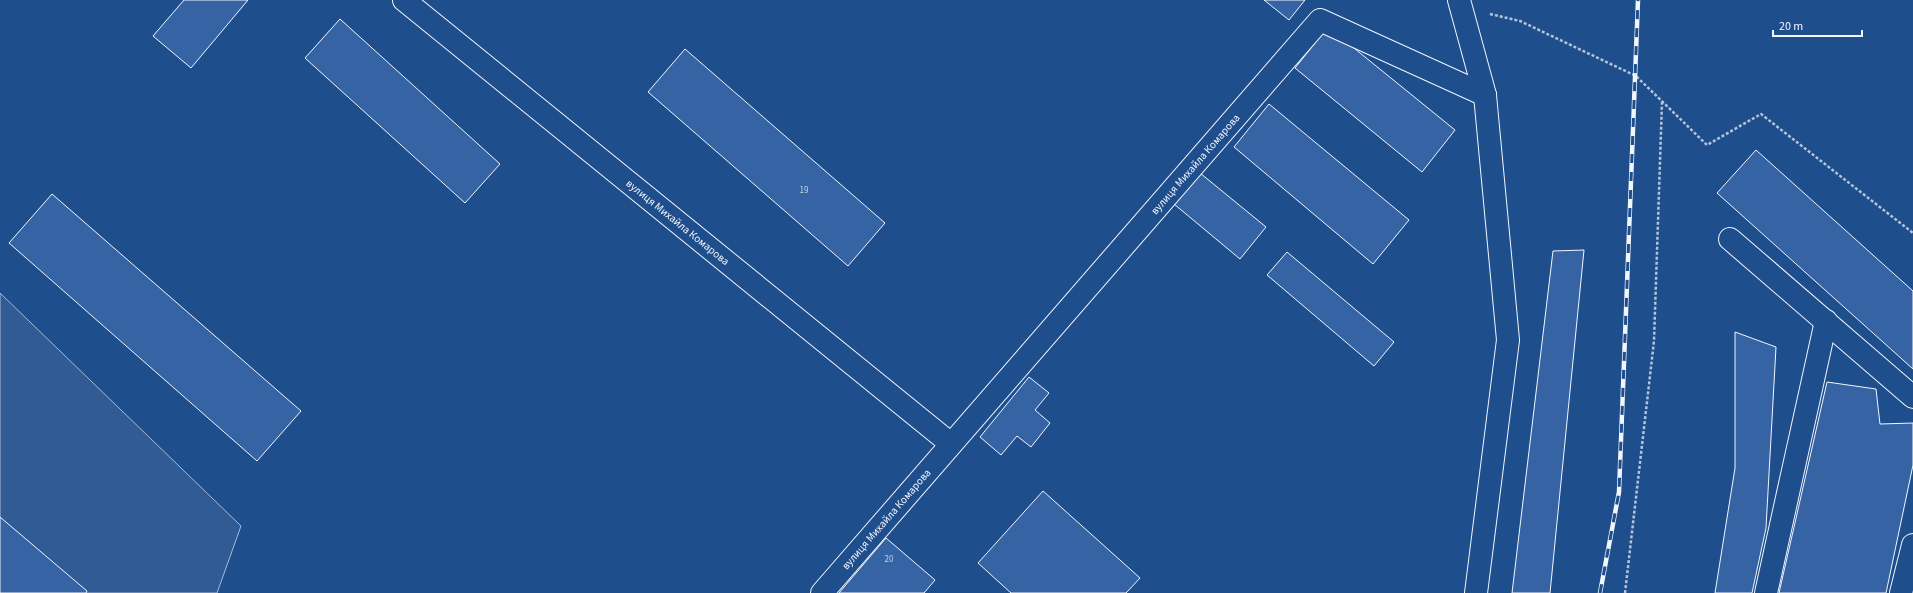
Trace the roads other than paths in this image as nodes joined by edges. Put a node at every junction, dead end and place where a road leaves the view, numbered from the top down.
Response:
1 (404, 0) edge
2 (1460, 4) edge
3 (1485, 95) junction
4 (1730, 239) dead end
5 (1826, 321) junction
6 (1913, 397) edge
7 (951, 444) junction
8 (1913, 545) edge
9 (822, 593) edge
10 (1476, 593) edge
11 (1766, 593) edge
12 (1901, 593) edge

1 - 7 lane, вулиця Михайла Комарова
2 - 3 lane
3 - 7 lane, вулиця Михайла Комарова
3 - 10 lane
4 - 5 lane
5 - 6 lane
5 - 11 lane
7 - 9 lane, вулиця Михайла Комарова
8 - 12 lane

